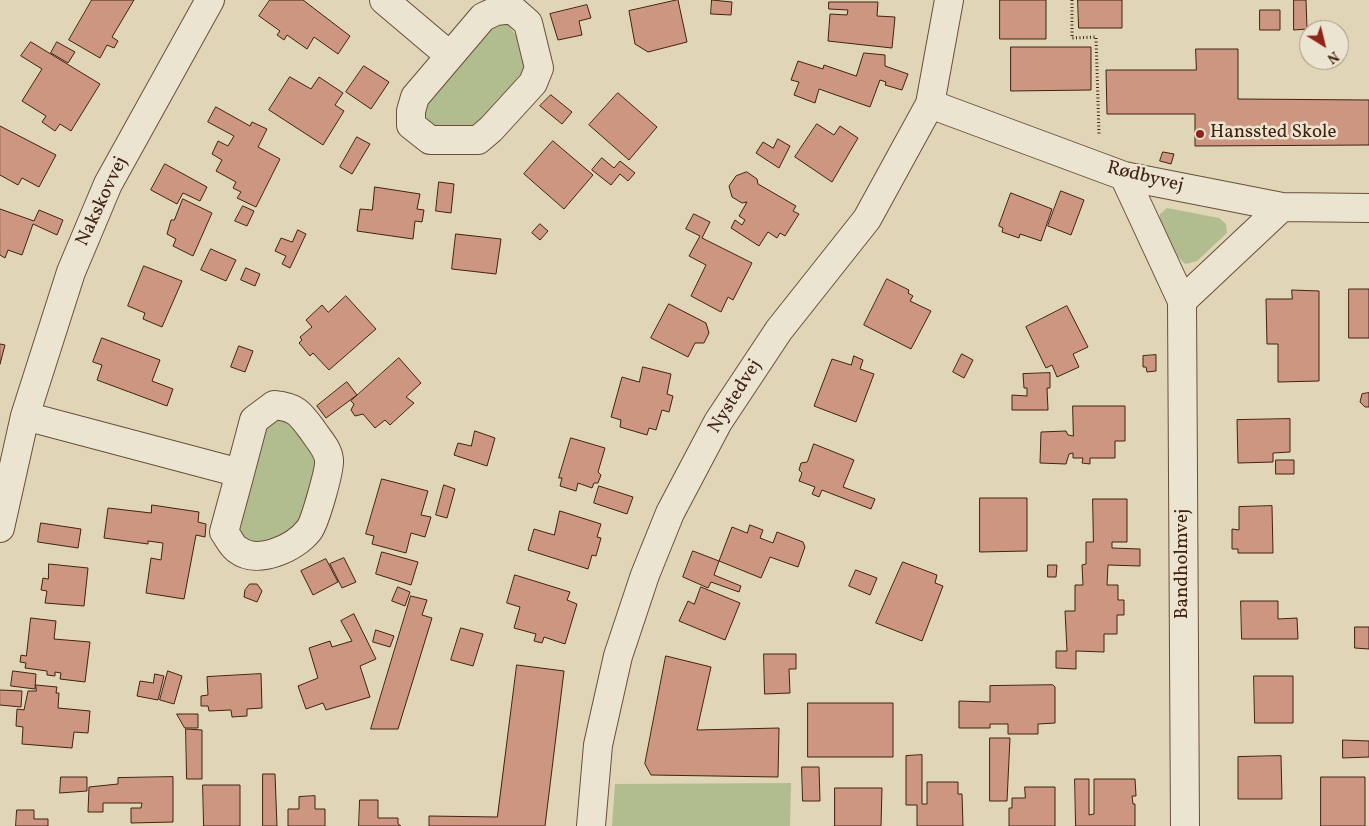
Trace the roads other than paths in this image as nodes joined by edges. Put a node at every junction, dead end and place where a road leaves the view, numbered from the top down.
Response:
1 (210, 0) edge
2 (384, 0) edge
3 (949, 0) edge
4 (450, 55) junction
5 (930, 104) junction
6 (1111, 172) junction
7 (1282, 207) junction
8 (1369, 208) edge
9 (1182, 302) junction
10 (25, 416) junction
11 (240, 473) junction
12 (0, 528) edge
13 (591, 826) edge
14 (1185, 826) edge

1 - 10 street, Nakskovvej
2 - 4 street
3 - 5 street, Nystedvej
4 - 4 street
5 - 6 street, Rødbyvej
5 - 13 street, Nystedvej
6 - 7 street, Rødbyvej
6 - 9 street, Bandholmvej
7 - 8 street, Rødbyvej
7 - 9 street
9 - 14 street, Bandholmvej
10 - 11 street
10 - 12 street, Nakskovvej
11 - 11 street

